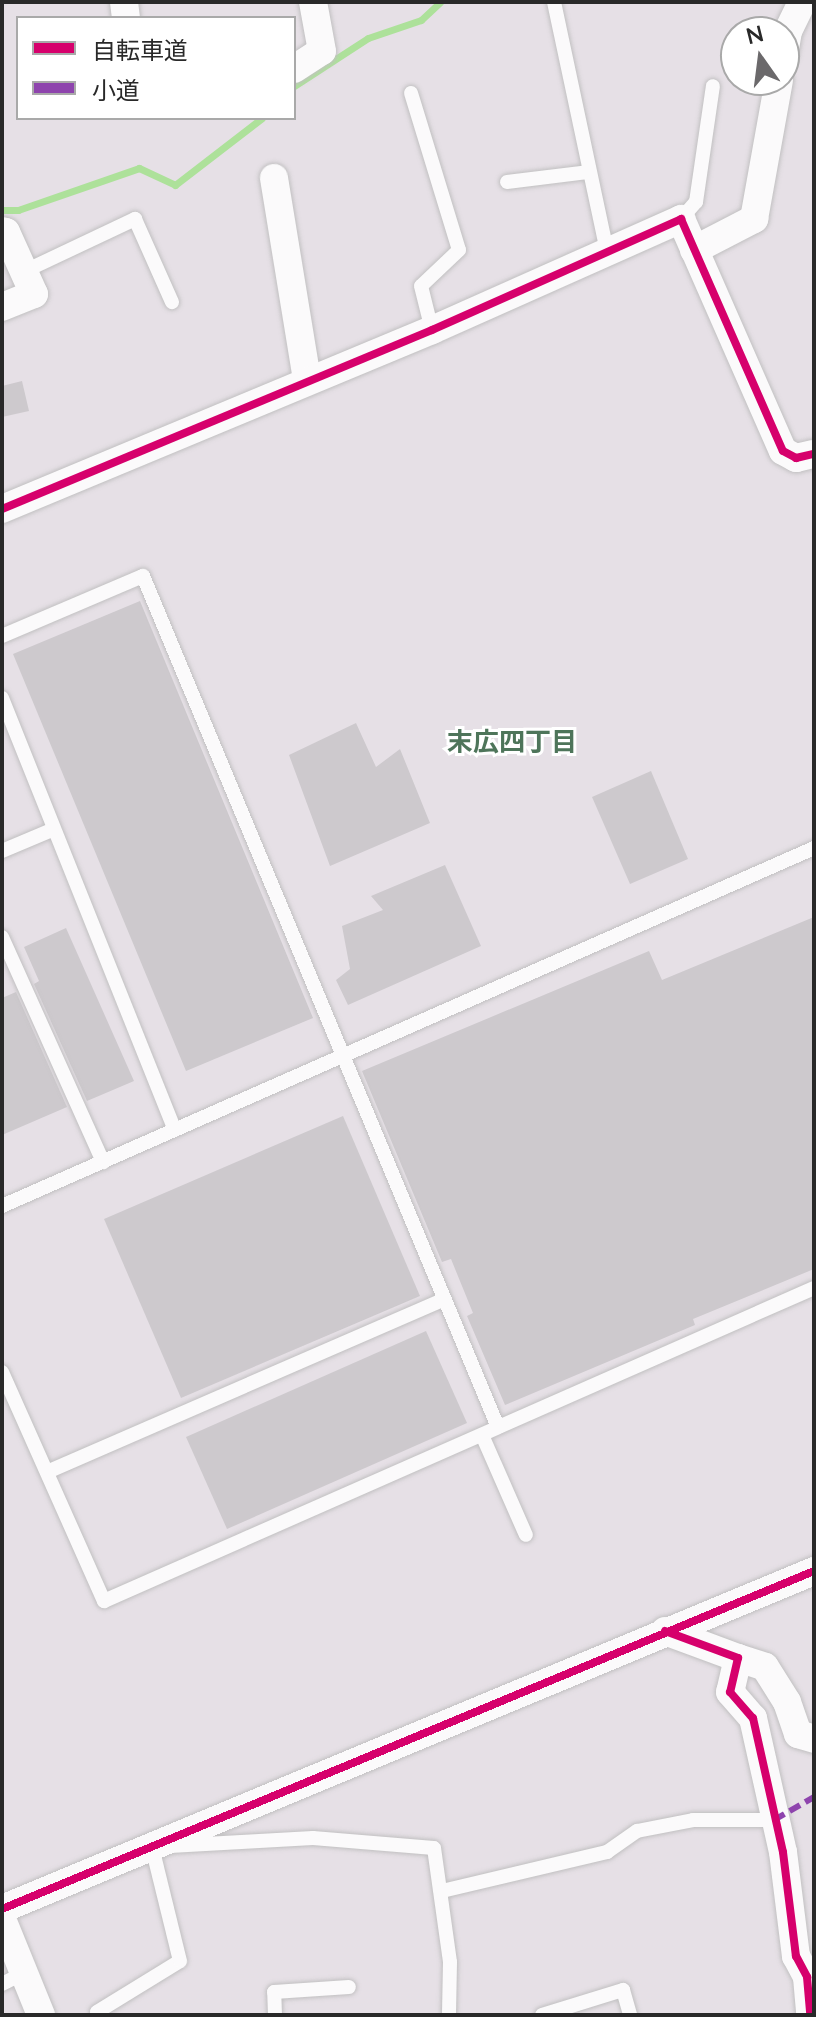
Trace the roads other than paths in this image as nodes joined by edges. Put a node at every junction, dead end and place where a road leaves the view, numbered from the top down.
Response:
1 (313, 2) edge
2 (554, 2) edge
3 (296, 68) edge
4 (713, 86) dead end
5 (411, 93) dead end
6 (776, 96) edge
7 (589, 172) junction
8 (274, 178) dead end
9 (507, 182) dead end
10 (681, 219) junction
11 (2, 231) edge
12 (694, 250) junction
13 (607, 251) junction
14 (25, 271) junction
15 (172, 302) dead end
16 (2, 307) edge
17 (432, 330) junction
18 (307, 379) junction
19 (814, 454) edge
20 (2, 509) edge
21 (2, 636) edge
22 (2, 698) edge
23 (54, 829) junction
24 (814, 848) edge
25 (2, 851) edge
26 (2, 937) edge
27 (344, 1055) junction
28 (175, 1130) junction
29 (103, 1162) junction
30 (2, 1206) edge
31 (814, 1288) edge
32 (444, 1299) junction
33 (2, 1372) edge
34 (498, 1427) junction
35 (482, 1435) junction
36 (47, 1472) junction
37 (526, 1535) dead end
38 (814, 1571) edge
39 (665, 1631) junction
40 (738, 1658) junction
41 (814, 1739) edge
42 (774, 1820) junction
43 (152, 1847) junction
44 (442, 1891) junction
45 (2, 1909) edge
46 (2, 1919) edge
47 (13, 1978) edge
48 (349, 1987) dead end
49 (41, 2015) edge
50 (100, 2015) edge
51 (275, 2015) edge
52 (449, 2015) edge
53 (542, 2015) edge
54 (630, 2015) edge
55 (810, 2015) edge

1 - 3 street
2 - 7 lane
4 - 10 lane
5 - 17 lane
6 - 12 street
7 - 9 lane
7 - 13 lane
8 - 18 street
10 - 12 street
10 - 13 street
11 - 14 street
12 - 19 street
13 - 17 street
14 - 15 lane
14 - 16 street
17 - 18 street
18 - 20 street
21 - 27 lane
22 - 23 lane
23 - 25 lane
23 - 28 lane
24 - 27 lane
26 - 29 lane
27 - 28 lane
27 - 32 lane
28 - 29 lane
29 - 30 lane
31 - 34 lane
32 - 34 lane
32 - 36 lane
33 - 36 lane
34 - 35 lane
35 - 36 lane
35 - 37 lane
38 - 39 street
39 - 40 street
39 - 43 street
40 - 41 street
40 - 42 street
42 - 44 lane
42 - 55 street
43 - 44 lane
43 - 45 street
43 - 50 lane
44 - 52 lane
46 - 47 street
47 - 49 street
48 - 51 lane
53 - 54 lane

